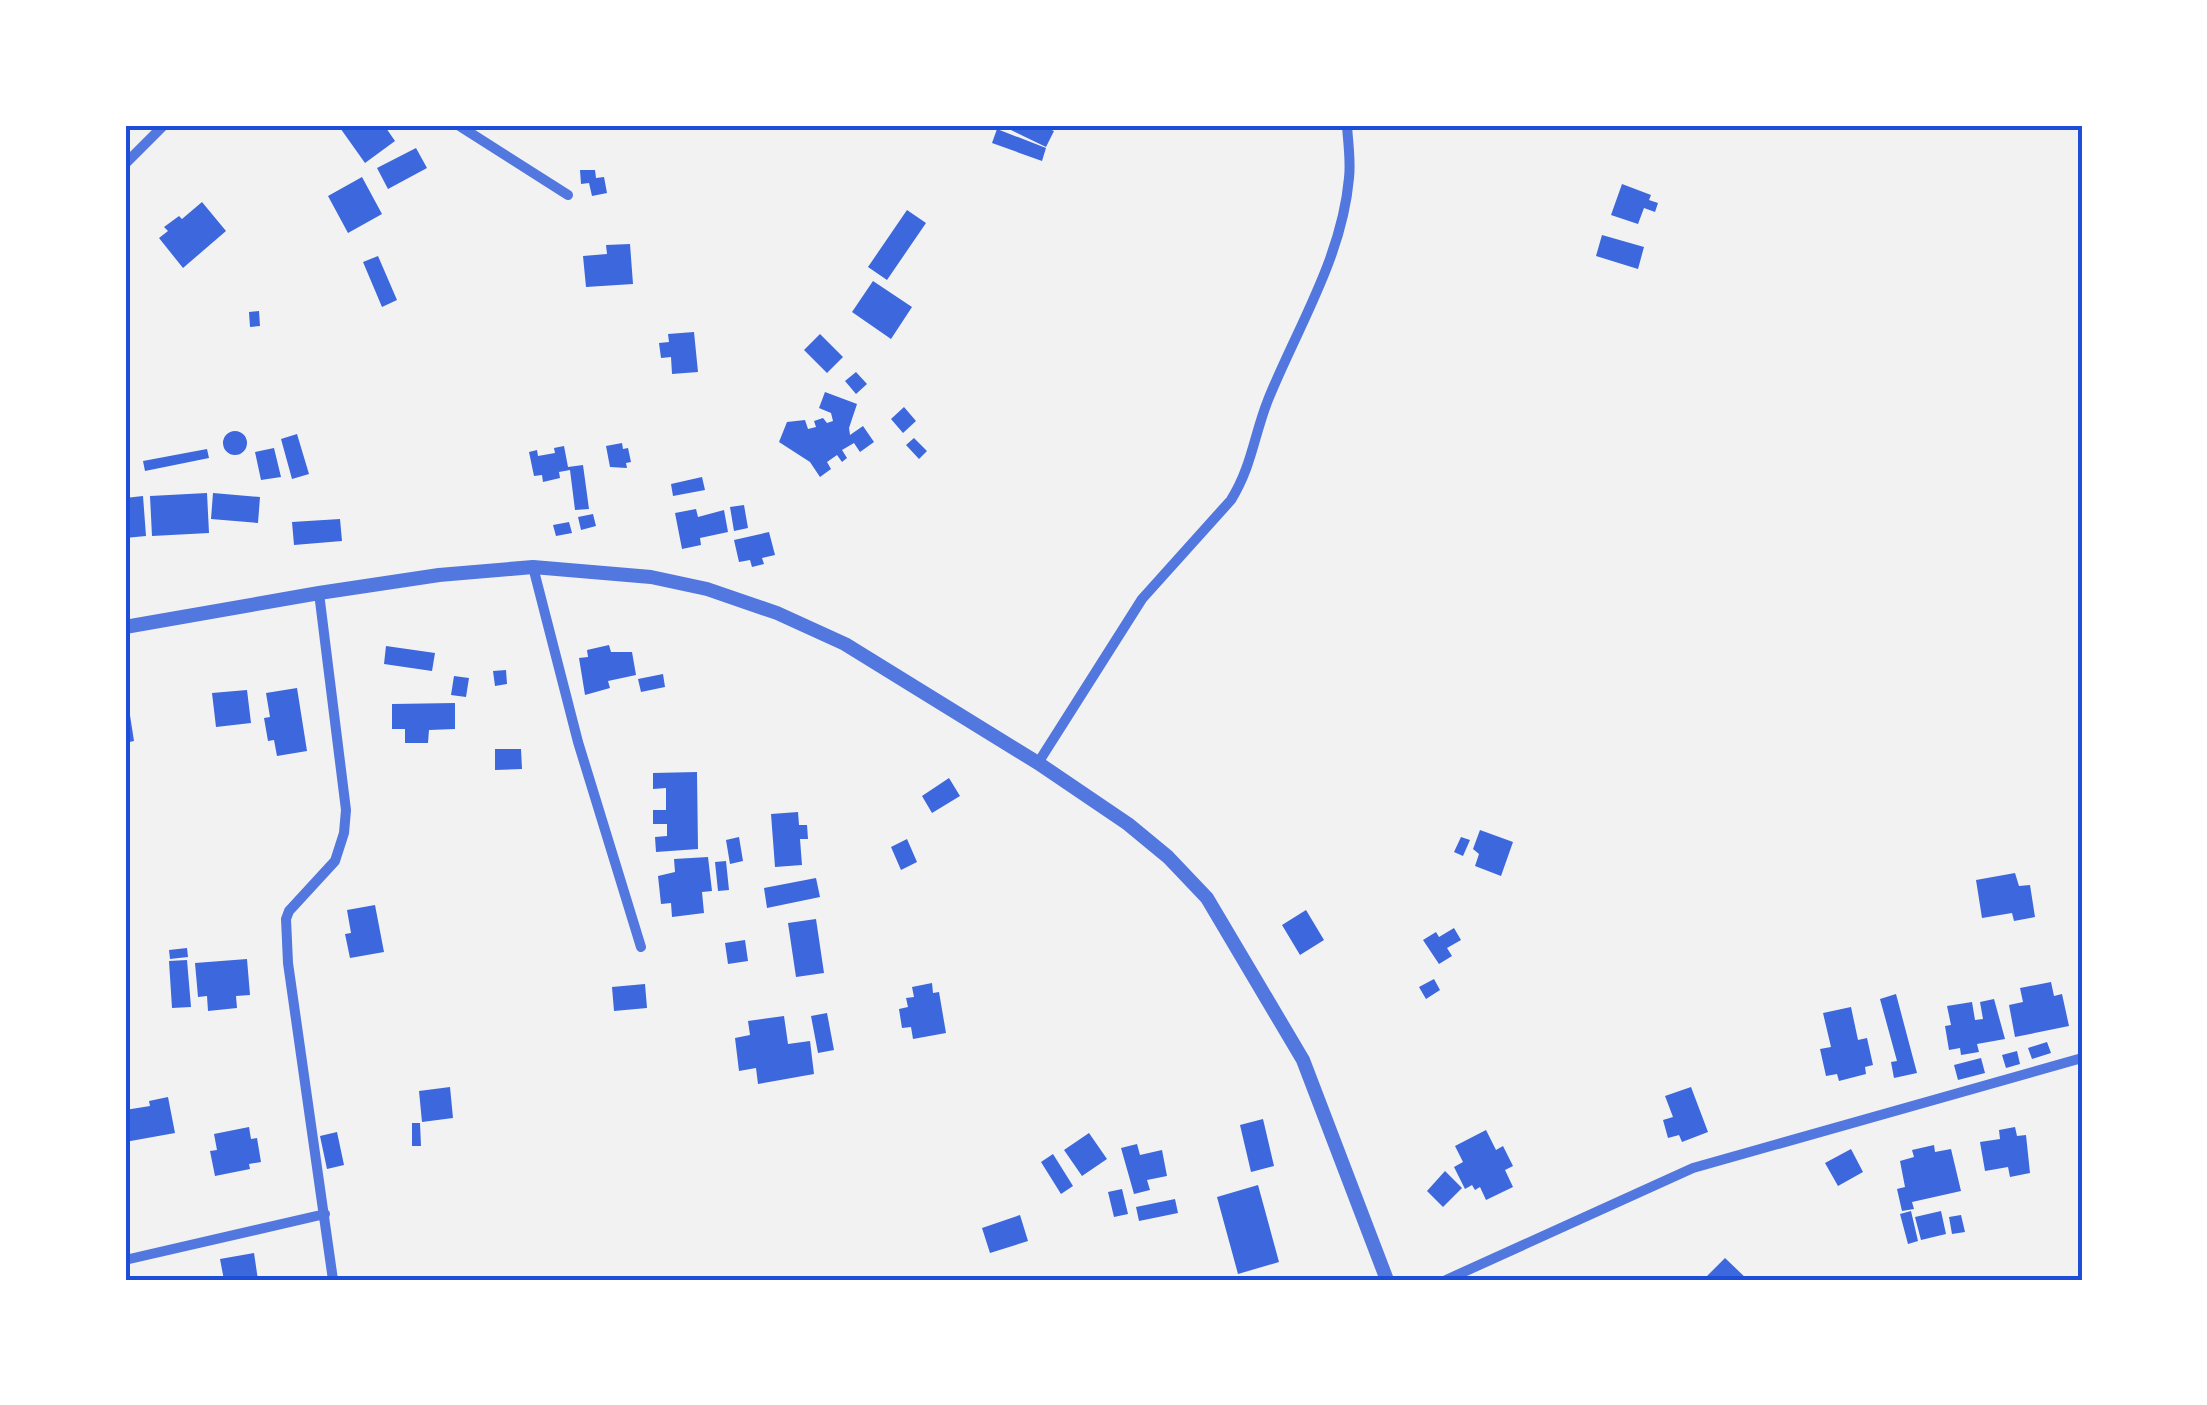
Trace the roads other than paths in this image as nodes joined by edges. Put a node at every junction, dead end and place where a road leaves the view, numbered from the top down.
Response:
1 (164, 125) edge
2 (458, 125) edge
3 (1347, 125) edge
4 (125, 164) edge
5 (568, 195) dead end
6 (533, 567) junction
7 (320, 593) junction
8 (125, 627) edge
9 (1038, 763) junction
10 (641, 947) dead end
11 (2082, 1058) edge
12 (325, 1214) junction
13 (125, 1260) edge
14 (333, 1280) edge
15 (1387, 1280) edge
16 (1446, 1280) edge

1 - 4 street
2 - 5 street
3 - 9 street
6 - 7 street
6 - 9 street
6 - 10 street
7 - 8 street
7 - 12 street
9 - 15 street
11 - 16 street
12 - 13 street
12 - 14 street

